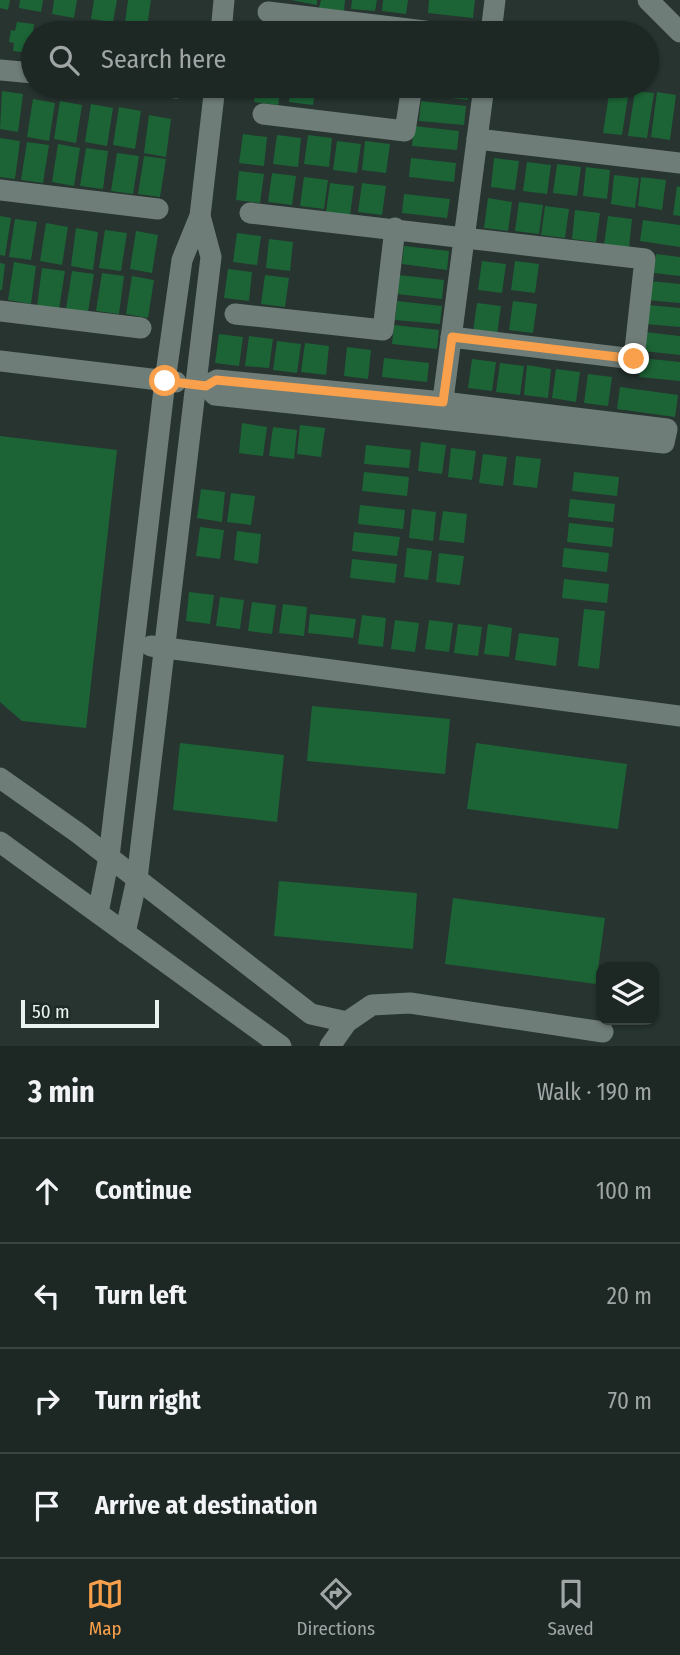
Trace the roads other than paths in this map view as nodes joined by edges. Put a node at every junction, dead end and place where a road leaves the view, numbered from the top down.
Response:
1 (224, 0) edge
2 (495, 0) edge
3 (648, 0) edge
4 (268, 12) dead end
5 (221, 21) edge
6 (336, 21) edge
7 (492, 21) edge
8 (680, 32) edge
9 (0, 70) edge
10 (21, 72) edge
11 (214, 98) edge
12 (410, 98) edge
13 (482, 98) edge
14 (263, 114) dead end
15 (477, 139) junction
16 (680, 163) edge
17 (0, 190) edge
18 (158, 209) dead end
19 (250, 213) dead end
20 (200, 216) junction
21 (395, 228) junction
22 (464, 236) junction
23 (0, 311) edge
24 (235, 314) dead end
25 (141, 328) dead end
26 (452, 337) junction
27 (0, 361) edge
28 (165, 381) junction
29 (201, 386) junction
30 (442, 410) junction
31 (135, 644) junction
32 (166, 648) junction
33 (680, 716) edge
34 (0, 778) edge
35 (0, 842) edge
36 (109, 857) junction
37 (137, 879) junction
38 (98, 913) junction
39 (125, 933) junction
40 (347, 1022) junction
41 (603, 1032) dead end
42 (281, 1046) edge
43 (330, 1046) edge

1 - 5 street
2 - 7 street
3 - 8 street
4 - 6 street
9 - 10 street
11 - 20 street
12 - 14 street
13 - 15 street
15 - 16 street
15 - 22 street
17 - 18 street
19 - 21 street
20 - 28 street
20 - 29 street
21 - 22 street
21 - 24 street
22 - 26 street
22 - 26 street
23 - 25 street
26 - 30 street
27 - 28 street
28 - 29 street
28 - 31 street
29 - 30 street
29 - 32 street
30 - 30 street
31 - 32 street
31 - 36 street
32 - 33 street
32 - 37 street
34 - 36 street
35 - 38 street
36 - 37 street
36 - 38 street
37 - 39 street
37 - 40 street
38 - 39 street
39 - 42 street
40 - 41 street
40 - 43 street

